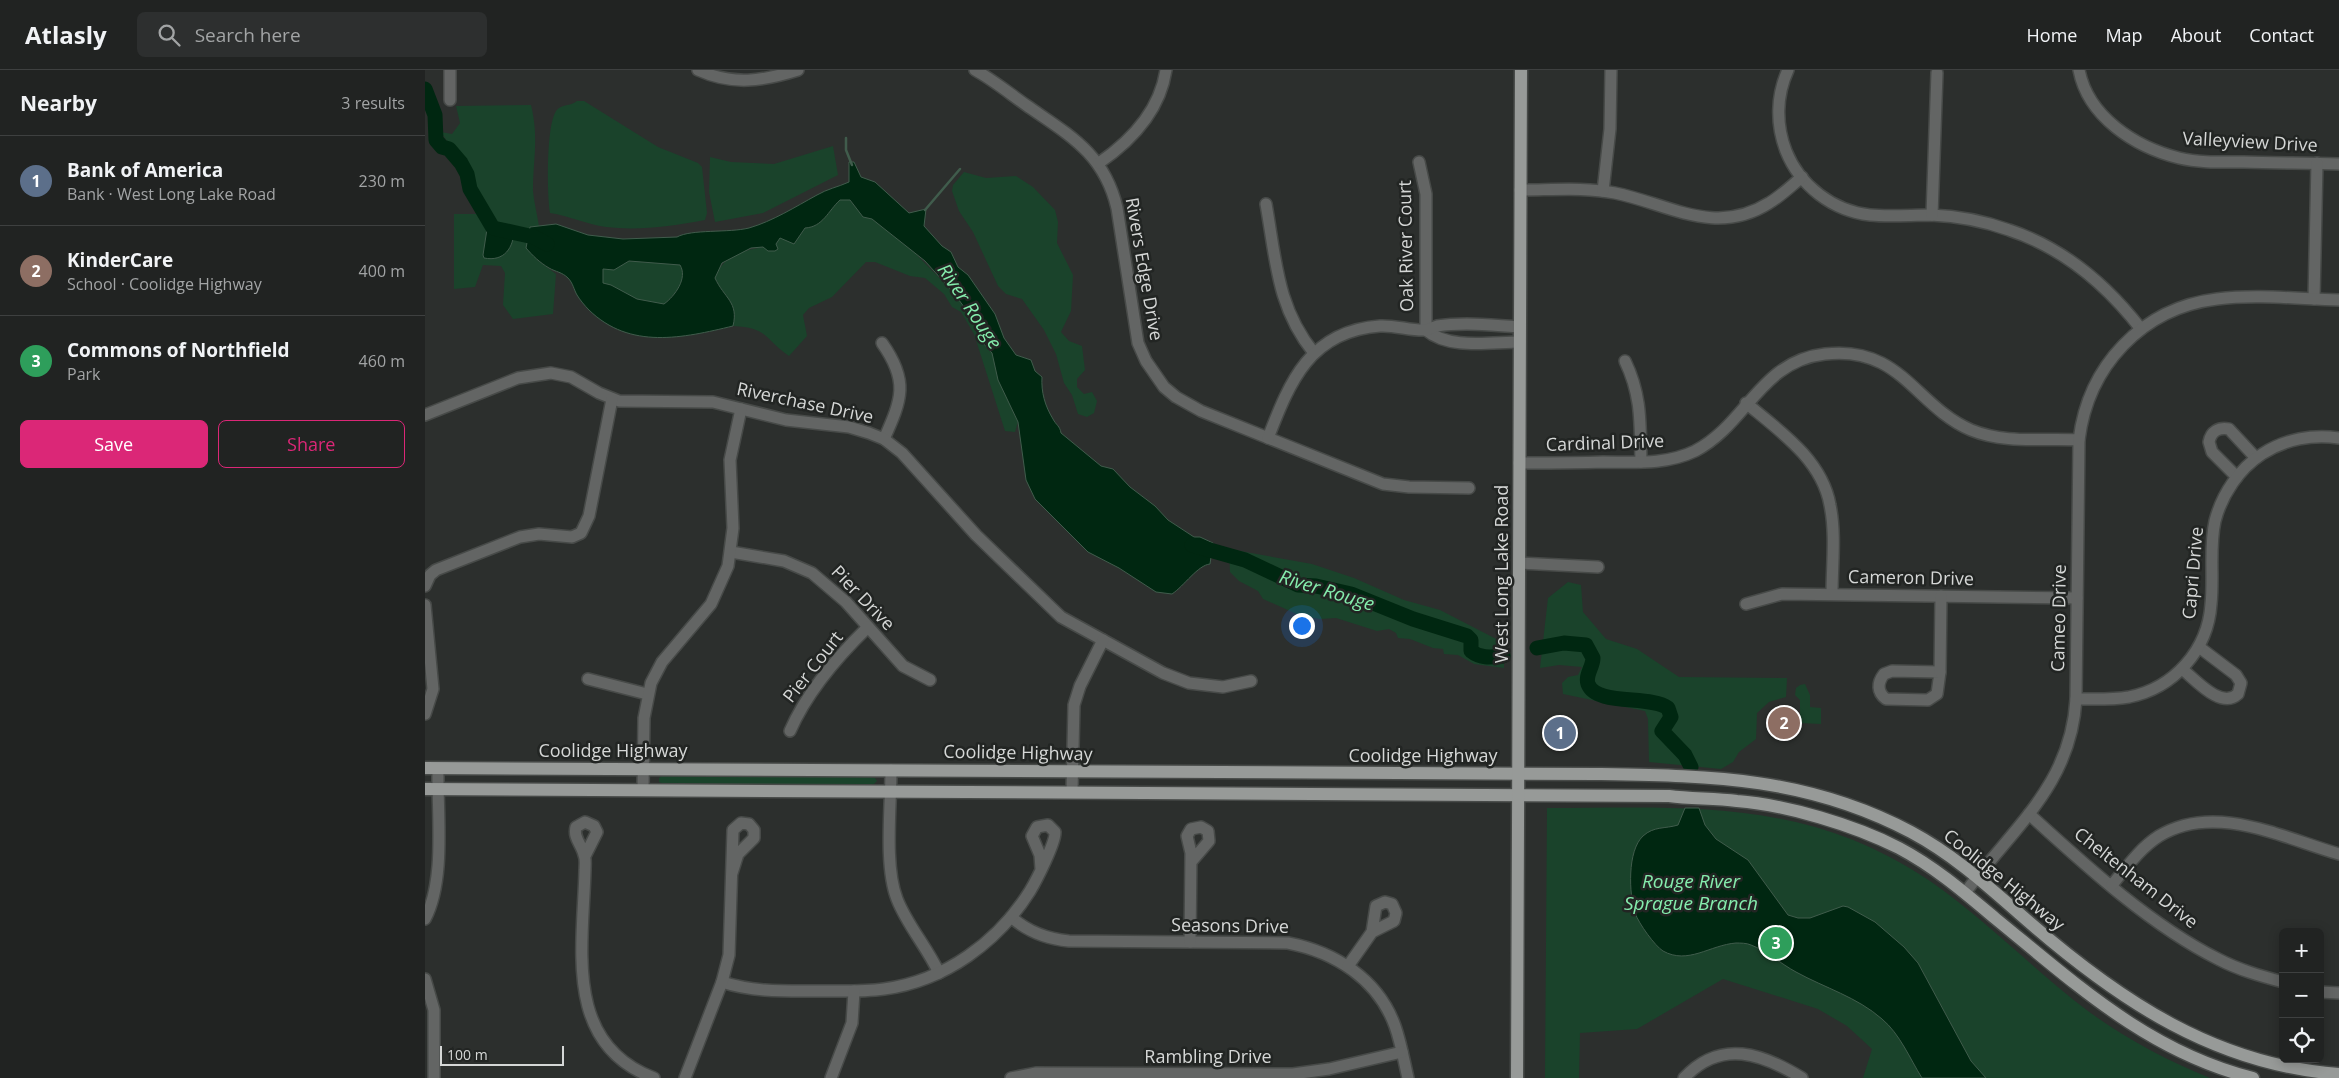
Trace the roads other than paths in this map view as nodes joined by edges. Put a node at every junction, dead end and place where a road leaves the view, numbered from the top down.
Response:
1 (450, 70) edge
2 (698, 70) edge
3 (798, 70) edge
4 (975, 70) edge
5 (1166, 70) edge
6 (1521, 70) edge
7 (1611, 70) edge
8 (1788, 70) edge
9 (2079, 70) edge
10 (1937, 73) dead end
11 (450, 100) dead end
12 (1419, 162) dead end
13 (2317, 163) junction
14 (1099, 164) junction
15 (2339, 164) edge
16 (1802, 177) junction
17 (1520, 190) junction
18 (1603, 191) junction
19 (1266, 204) dead end
20 (1933, 215) junction
21 (2314, 300) junction
22 (2339, 300) edge
23 (1520, 326) junction
24 (2141, 329) junction
25 (1426, 330) junction
26 (1520, 342) junction
27 (882, 343) dead end
28 (1314, 352) junction
29 (1625, 361) dead end
30 (612, 399) junction
31 (1746, 404) junction
32 (741, 409) junction
33 (425, 415) edge
34 (1268, 438) junction
35 (2339, 438) edge
36 (884, 439) junction
37 (2079, 440) junction
38 (2256, 458) junction
39 (1641, 462) junction
40 (1519, 463) junction
41 (2237, 476) junction
42 (1469, 488) dead end
43 (731, 552) junction
44 (1520, 563) junction
45 (1598, 567) dead end
46 (425, 586) edge
47 (1832, 594) junction
48 (1941, 596) junction
49 (2077, 598) junction
50 (1746, 604) dead end
51 (425, 605) edge
52 (868, 627) junction
53 (1103, 640) junction
54 (2199, 647) junction
55 (2182, 669) junction
56 (1940, 672) junction
57 (588, 679) dead end
58 (930, 680) dead end
59 (1251, 681) dead end
60 (647, 694) junction
61 (2076, 699) junction
62 (425, 714) edge
63 (790, 731) dead end
64 (431, 768) edge
65 (643, 769) junction
66 (891, 770) junction
67 (1072, 772) junction
68 (1389, 774) junction
69 (1422, 774) junction
70 (1519, 774) junction
71 (1647, 775) junction
72 (1677, 776) junction
73 (431, 789) edge
74 (643, 789) junction
75 (891, 790) junction
76 (1072, 792) junction
77 (1379, 794) junction
78 (1407, 794) junction
79 (1641, 796) junction
80 (1669, 796) junction
81 (1518, 797) junction
82 (2029, 814) junction
83 (2339, 854) edge
84 (585, 856) dead end
85 (1191, 862) dead end
86 (1041, 869) dead end
87 (732, 873) dead end
88 (1977, 876) junction
89 (2112, 885) junction
90 (1965, 893) junction
91 (1011, 917) junction
92 (425, 919) edge
93 (1372, 932) dead end
94 (1190, 942) junction
95 (1348, 966) junction
96 (939, 972) junction
97 (425, 979) edge
98 (2279, 981) edge
99 (723, 982) junction
100 (854, 991) junction
101 (2324, 992) edge
102 (2339, 993) edge
103 (1402, 1052) junction
104 (2339, 1074) edge
105 (434, 1078) edge
106 (654, 1078) edge
107 (685, 1078) edge
108 (831, 1078) edge
109 (1011, 1078) edge
110 (1408, 1078) edge
111 (1517, 1078) edge
112 (1684, 1078) edge
113 (1802, 1078) edge
114 (2253, 1078) edge

1 - 11 street
2 - 3 street
4 - 14 street, Rivers Edge Drive
5 - 14 street
6 - 17 main road, West Long Lake Road
7 - 18 street
8 - 16 street
9 - 13 street, Valleyview Drive
10 - 20 street
12 - 25 street, Oak River Court
13 - 15 street, Valleyview Drive
13 - 21 street
14 - 34 street, Rivers Edge Drive
16 - 18 street
16 - 20 street
17 - 18 street
17 - 23 main road, West Long Lake Road
19 - 28 street
20 - 24 street
21 - 22 street, Cameo Drive
21 - 24 street, Cameo Drive
23 - 25 street
23 - 26 main road, West Long Lake Road
24 - 37 street, Cameo Drive
25 - 26 street
25 - 28 street
26 - 40 main road, West Long Lake Road
27 - 36 street
28 - 34 street
29 - 39 street
30 - 32 street, Riverchase Drive
30 - 33 street, Riverchase Drive
30 - 46 street
31 - 37 street, Cardinal Drive
31 - 39 street, Cardinal Drive
31 - 47 street
32 - 36 street, Riverchase Drive
32 - 43 street
34 - 42 street, Rivers Edge Drive
35 - 38 street, Capri Drive
36 - 53 street, Riverchase Drive
37 - 49 street, Cameo Drive
38 - 41 street, Capri Drive
38 - 41 street
39 - 40 street, Cardinal Drive
40 - 44 main road, West Long Lake Road
41 - 54 street, Capri Drive
43 - 52 street, Pier Drive
43 - 60 street
44 - 45 street
44 - 70 main road, West Long Lake Road
47 - 48 street, Cameron Drive
47 - 50 street, Cameron Drive
48 - 49 street, Cameron Drive
48 - 56 street
49 - 61 street, Cameo Drive
51 - 62 street
52 - 58 street, Pier Drive
52 - 63 street, Pier Court
53 - 59 street, Riverchase Drive
53 - 67 street
54 - 55 street, Capri Drive
54 - 55 street
55 - 61 street, Capri Drive
56 - 56 street
57 - 60 street
60 - 65 street
61 - 82 street, Cameo Drive
64 - 65 main road, Coolidge Highway
64 - 73 street
65 - 66 main road, Coolidge Highway
65 - 74 street
66 - 67 main road, Coolidge Highway
66 - 75 street
67 - 68 main road, Coolidge Highway
67 - 76 street
68 - 69 main road, Coolidge Highway
68 - 77 main road
69 - 70 main road, Coolidge Highway
69 - 78 main road
70 - 71 main road, Coolidge Highway
70 - 81 main road, West Long Lake Road
71 - 72 main road, Coolidge Highway
71 - 79 main road
72 - 80 main road
72 - 88 main road, Coolidge Highway
73 - 74 main road, Coolidge Highway
73 - 92 street
74 - 75 main road, Coolidge Highway
75 - 76 main road, Coolidge Highway
75 - 96 street
76 - 77 main road, Coolidge Highway
77 - 78 main road, Coolidge Highway
78 - 81 main road, Coolidge Highway
79 - 80 main road, Coolidge Highway
79 - 81 main road, Coolidge Highway
80 - 90 main road, Coolidge Highway
81 - 111 main road, West Long Lake Road
82 - 88 street, Cameo Drive
82 - 89 street, Cheltenham Drive
83 - 89 street
84 - 106 street
85 - 94 street
86 - 91 street
87 - 99 street
88 - 90 street, Cameo Drive
88 - 104 main road, Coolidge Highway
89 - 98 street, Cheltenham Drive
90 - 114 main road, Coolidge Highway
91 - 94 street, Seasons Drive
91 - 96 street
93 - 95 street
94 - 95 street, Seasons Drive
95 - 103 street, Seasons Drive
96 - 100 street
97 - 105 street
99 - 100 street
99 - 107 street
100 - 108 street
101 - 102 street
103 - 109 street, Rambling Drive
103 - 110 street, Seasons Drive
112 - 113 street

